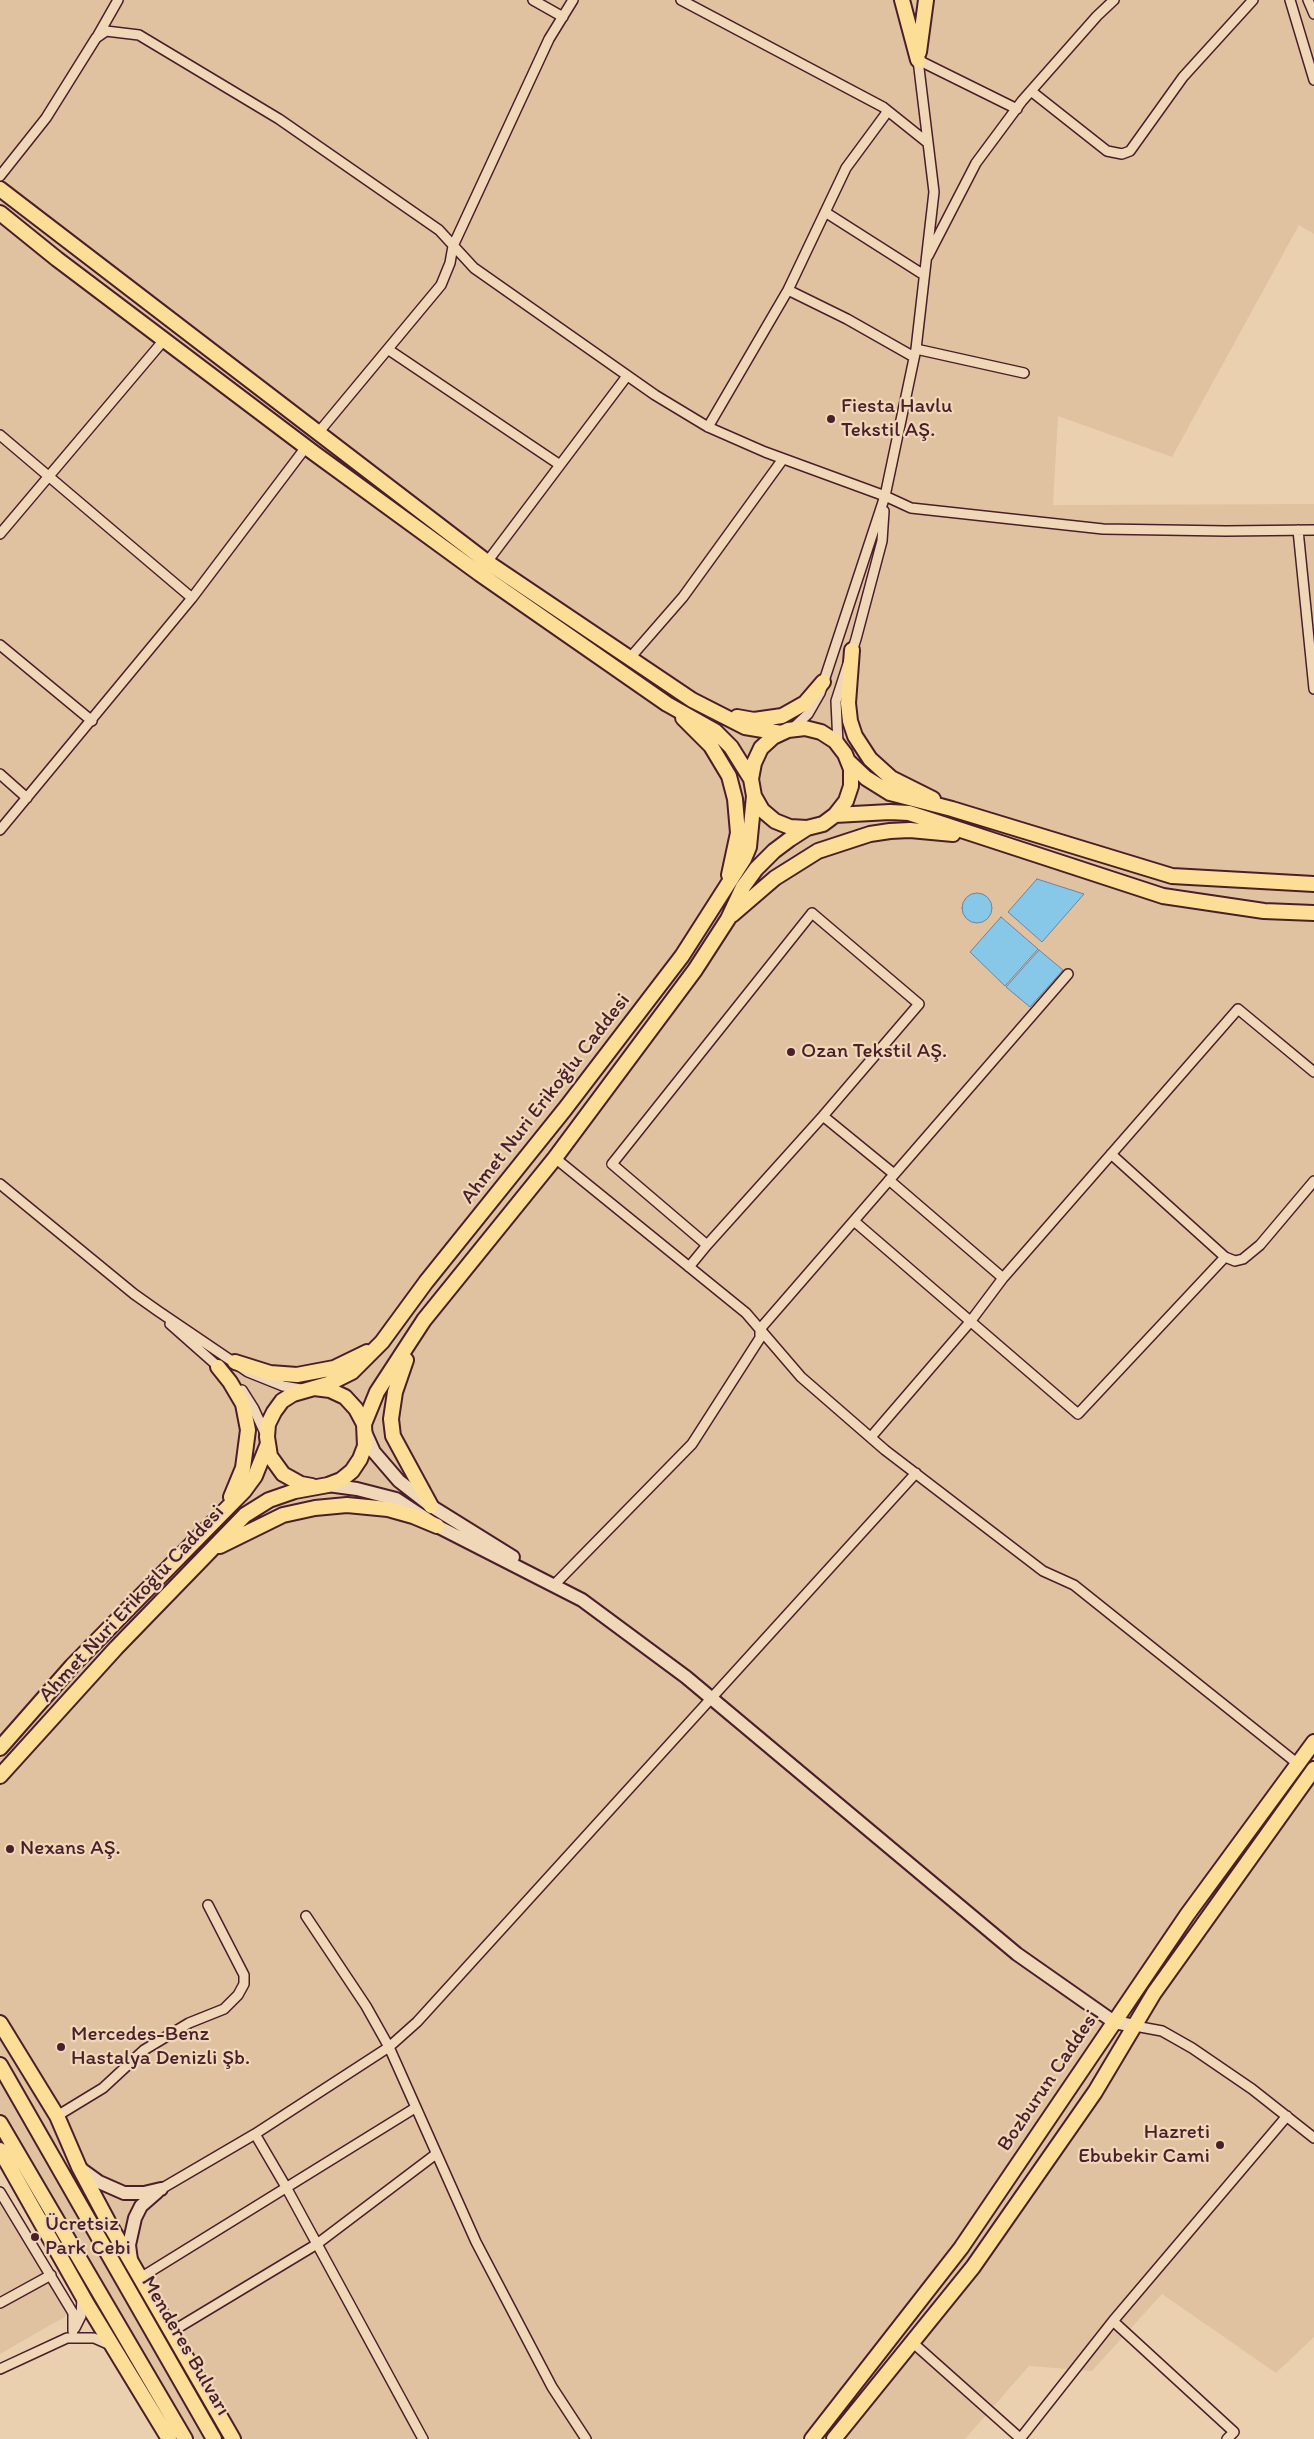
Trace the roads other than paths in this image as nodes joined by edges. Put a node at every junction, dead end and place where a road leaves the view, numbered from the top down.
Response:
1 (118, 0) edge
2 (533, 0) edge
3 (573, 0) edge
4 (681, 0) edge
5 (902, 0) edge
6 (926, 0) edge
7 (1114, 0) edge
8 (1253, 0) edge
9 (1290, 0) edge
10 (1308, 0) edge
11 (1314, 14) edge
12 (563, 17) junction
13 (96, 38) junction
14 (918, 60) junction
15 (1314, 80) edge
16 (1031, 91) junction
17 (1016, 108) junction
18 (888, 111) junction
19 (928, 143) junction
20 (0, 176) edge
21 (0, 190) edge
22 (825, 212) junction
23 (0, 213) edge
24 (453, 246) junction
25 (926, 260) junction
26 (924, 275) junction
27 (788, 290) junction
28 (164, 340) junction
29 (389, 350) junction
30 (915, 352) junction
31 (1024, 373) dead end
32 (627, 376) junction
33 (708, 427) junction
34 (318, 433) junction
35 (0, 435) edge
36 (306, 447) junction
37 (783, 459) junction
38 (560, 465) junction
39 (49, 476) junction
40 (885, 496) junction
41 (1298, 530) junction
42 (1314, 530) edge
43 (0, 534) edge
44 (487, 562) junction
45 (192, 598) junction
46 (0, 645) edge
47 (852, 650) junction
48 (630, 659) junction
49 (823, 682) junction
50 (1314, 689) edge
51 (667, 704) junction
52 (714, 713) junction
53 (92, 721) junction
54 (786, 732) junction
55 (838, 744) junction
56 (848, 761) junction
57 (0, 774) edge
58 (751, 779) junction
59 (754, 796) junction
60 (27, 798) junction
61 (952, 809) junction
62 (835, 815) junction
63 (807, 828) junction
64 (0, 830) edge
65 (981, 838) junction
66 (1314, 884) edge
67 (724, 890) junction
68 (1314, 912) edge
69 (728, 919) junction
70 (1068, 974) dead end
71 (1314, 1072) edge
72 (823, 1116) junction
73 (1111, 1154) junction
74 (556, 1158) junction
75 (892, 1177) junction
76 (1314, 1181) edge
77 (0, 1184) edge
78 (854, 1221) junction
79 (707, 1245) junction
80 (1225, 1257) junction
81 (688, 1267) junction
82 (1003, 1278) junction
83 (158, 1311) junction
84 (424, 1320) junction
85 (970, 1322) junction
86 (760, 1329) junction
87 (382, 1342) junction
88 (235, 1362) junction
89 (218, 1367) junction
90 (310, 1389) junction
91 (364, 1428) junction
92 (871, 1437) junction
93 (267, 1441) junction
94 (916, 1473) junction
95 (328, 1485) junction
96 (312, 1486) junction
97 (431, 1506) junction
98 (222, 1514) junction
99 (437, 1526) junction
100 (207, 1553) junction
101 (554, 1585) junction
102 (712, 1698) junction
103 (1314, 1742) edge
104 (0, 1748) edge
105 (1298, 1764) junction
106 (1314, 1769) edge
107 (0, 1776) edge
108 (208, 1905) dead end
109 (306, 1916) dead end
110 (0, 2022) edge
111 (1114, 2022) junction
112 (1135, 2026) junction
113 (389, 2047) junction
114 (0, 2065) edge
115 (415, 2108) junction
116 (57, 2116) junction
117 (1287, 2116) junction
118 (0, 2123) edge
119 (255, 2134) junction
120 (1314, 2138) edge
121 (0, 2150) edge
122 (436, 2154) junction
123 (79, 2167) junction
124 (286, 2187) junction
125 (160, 2188) junction
126 (0, 2192) edge
127 (316, 2244) junction
128 (131, 2261) junction
129 (51, 2275) junction
130 (140, 2278) junction
131 (82, 2293) junction
132 (0, 2303) edge
133 (1113, 2321) junction
134 (171, 2332) junction
135 (70, 2334) junction
136 (159, 2340) junction
137 (912, 2342) junction
138 (115, 2348) junction
139 (0, 2369) edge
140 (179, 2433) edge
141 (169, 2439) edge
142 (185, 2439) edge
143 (214, 2439) edge
144 (233, 2439) edge
145 (423, 2439) edge
146 (586, 2439) edge
147 (812, 2439) edge
148 (834, 2439) edge
149 (1020, 2439) edge
150 (1226, 2439) edge

1 - 13 street
2 - 12 street
3 - 12 street
4 - 18 street
5 - 14 main road
6 - 14 main road
7 - 16 street
8 - 16 street
9 - 15 street
10 - 11 street
12 - 24 street
13 - 20 street
13 - 24 street
14 - 17 street
14 - 19 street
16 - 17 street
17 - 25 street
18 - 19 street
18 - 22 street
19 - 25 street
21 - 34 main road
22 - 26 street
22 - 27 street
23 - 28 main road
24 - 29 street
24 - 32 street
25 - 26 street
26 - 30 street
27 - 30 street
27 - 33 street
28 - 36 main road
28 - 39 street
29 - 34 street
29 - 38 street
30 - 31 street
30 - 40 street
32 - 33 street
32 - 38 street
33 - 37 street
34 - 44 main road
35 - 39 street
36 - 45 street
36 - 51 main road
37 - 40 street
37 - 48 street
38 - 44 street
39 - 43 street
39 - 45 street
40 - 41 street
40 - 47 street
40 - 49 street
41 - 42 street
41 - 50 street
44 - 48 main road
45 - 53 street
46 - 53 street
47 - 55 street
47 - 61 main road
48 - 52 main road
49 - 52 main road
49 - 54 street
51 - 58 main road
51 - 67 main road
52 - 54 main road
53 - 60 street
54 - 55 main road
54 - 58 main road
55 - 56 main road
56 - 61 main road
56 - 62 main road
57 - 60 street
58 - 59 main road
59 - 63 main road
59 - 67 main road, Ahmet Nuri Erikoğlu Caddesi
60 - 64 street
61 - 66 main road
62 - 63 main road
62 - 65 main road
63 - 69 main road, Ahmet Nuri Erikoğlu Caddesi
65 - 68 main road
65 - 69 main road
67 - 87 main road, Ahmet Nuri Erikoğlu Caddesi
69 - 74 main road, Ahmet Nuri Erikoğlu Caddesi
70 - 75 street
71 - 73 street
72 - 75 street
72 - 79 street
72 - 79 street
73 - 80 street
73 - 82 street
74 - 81 street
74 - 84 main road, Ahmet Nuri Erikoğlu Caddesi
75 - 78 street
75 - 82 street
76 - 80 street
77 - 83 street
78 - 85 street
78 - 86 street
79 - 81 street
80 - 85 street
81 - 86 street
82 - 85 street
83 - 88 street
83 - 89 street
84 - 91 main road, Ahmet Nuri Erikoğlu Caddesi
84 - 97 main road
85 - 92 street
86 - 92 street
86 - 101 street
87 - 88 main road
87 - 90 main road, Ahmet Nuri Erikoğlu Caddesi
88 - 90 street
89 - 93 street
89 - 98 main road
90 - 91 main road
90 - 93 main road
91 - 95 main road
91 - 97 street
92 - 94 street
93 - 96 main road
93 - 98 main road, Ahmet Nuri Erikoğlu Caddesi
94 - 102 street
94 - 105 street
95 - 96 main road
95 - 99 street
96 - 100 main road, Ahmet Nuri Erikoğlu Caddesi
97 - 101 street
98 - 104 main road, Ahmet Nuri Erikoğlu Caddesi
99 - 100 main road
99 - 101 street
100 - 107 main road, Ahmet Nuri Erikoğlu Caddesi
101 - 102 street
102 - 111 street
102 - 113 street
103 - 105 main road, Bozburun Caddesi
105 - 111 main road, Bozburun Caddesi
106 - 112 main road, Bozburun Caddesi
108 - 116 street
109 - 113 street
110 - 116 main road
111 - 112 street
111 - 147 main road, Bozburun Caddesi
112 - 117 street
112 - 137 main road, Bozburun Caddesi
113 - 115 street
113 - 119 street
114 - 136 main road, Menderes Bulvarı
115 - 122 street
115 - 124 street
116 - 123 main road
117 - 120 street
117 - 133 street
118 - 140 main road
119 - 124 street
119 - 125 street
121 - 131 main road
122 - 127 street
122 - 146 street
123 - 125 street
123 - 128 main road
124 - 127 street
124 - 130 street
125 - 128 street
126 - 129 street
127 - 134 street
127 - 145 street
128 - 130 main road
129 - 132 street
129 - 135 street
130 - 134 main road
130 - 136 main road
131 - 135 street
131 - 138 main road
133 - 149 street
133 - 150 street
134 - 136 street
134 - 144 main road
135 - 138 street
135 - 139 street
136 - 143 main road, Menderes Bulvarı
137 - 148 main road, Bozburun Caddesi
137 - 149 street
138 - 141 main road
140 - 142 main road

